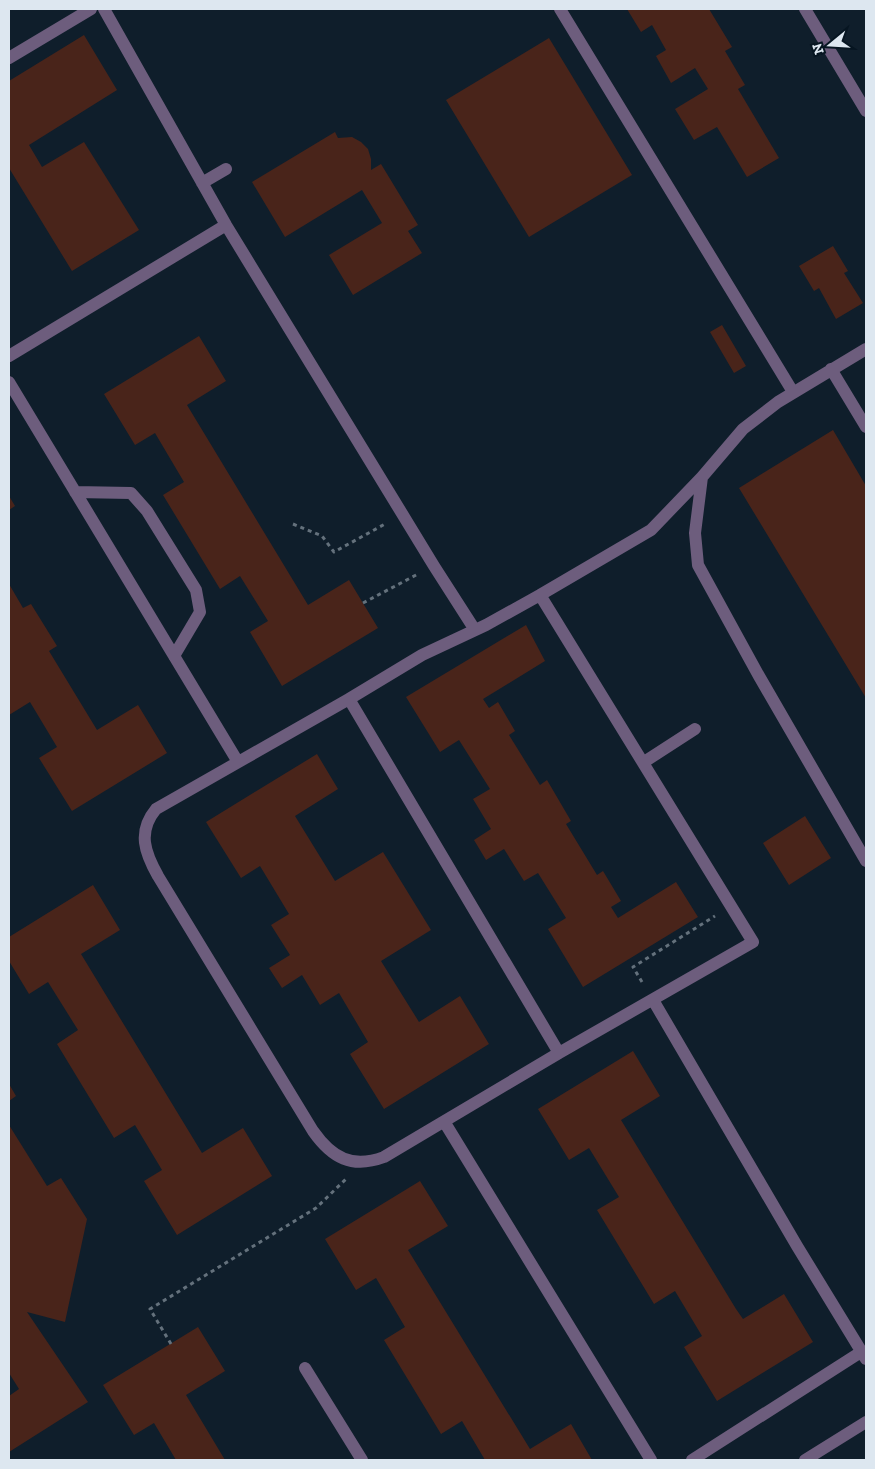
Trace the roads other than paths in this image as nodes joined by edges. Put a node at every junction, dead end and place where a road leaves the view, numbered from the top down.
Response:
1 (92, 9) edge
2 (104, 9) edge
3 (560, 9) edge
4 (805, 9) edge
5 (9, 58) edge
6 (866, 111) edge
7 (226, 169) dead end
8 (202, 183) junction
9 (226, 224) junction
10 (866, 349) edge
11 (9, 356) edge
12 (831, 369) junction
13 (9, 382) edge
14 (793, 392) junction
15 (866, 427) edge
16 (702, 478) junction
17 (75, 492) junction
18 (540, 595) junction
19 (475, 630) junction
20 (174, 656) junction
21 (349, 699) junction
22 (695, 729) dead end
23 (238, 762) junction
24 (644, 762) junction
25 (866, 861) edge
26 (653, 1000) junction
27 (559, 1054) junction
28 (444, 1123) junction
29 (864, 1356) edge
30 (305, 1368) dead end
31 (866, 1422) edge
32 (362, 1460) edge
33 (651, 1460) edge
34 (692, 1460) edge
35 (805, 1460) edge

1 - 5 lane
2 - 8 lane
3 - 14 lane
4 - 6 lane
7 - 8 lane
8 - 9 lane
9 - 11 lane
9 - 19 lane
10 - 12 lane
12 - 14 lane
12 - 15 lane
13 - 17 lane
14 - 16 lane
16 - 18 lane
16 - 25 lane
17 - 20 lane
17 - 20 lane
18 - 19 lane
18 - 24 lane
19 - 21 lane
20 - 23 lane
21 - 23 lane
21 - 27 lane
22 - 24 lane
23 - 28 lane
24 - 26 lane
26 - 27 lane
26 - 29 lane
27 - 28 lane
28 - 33 lane
29 - 34 lane
30 - 32 lane
31 - 35 lane

